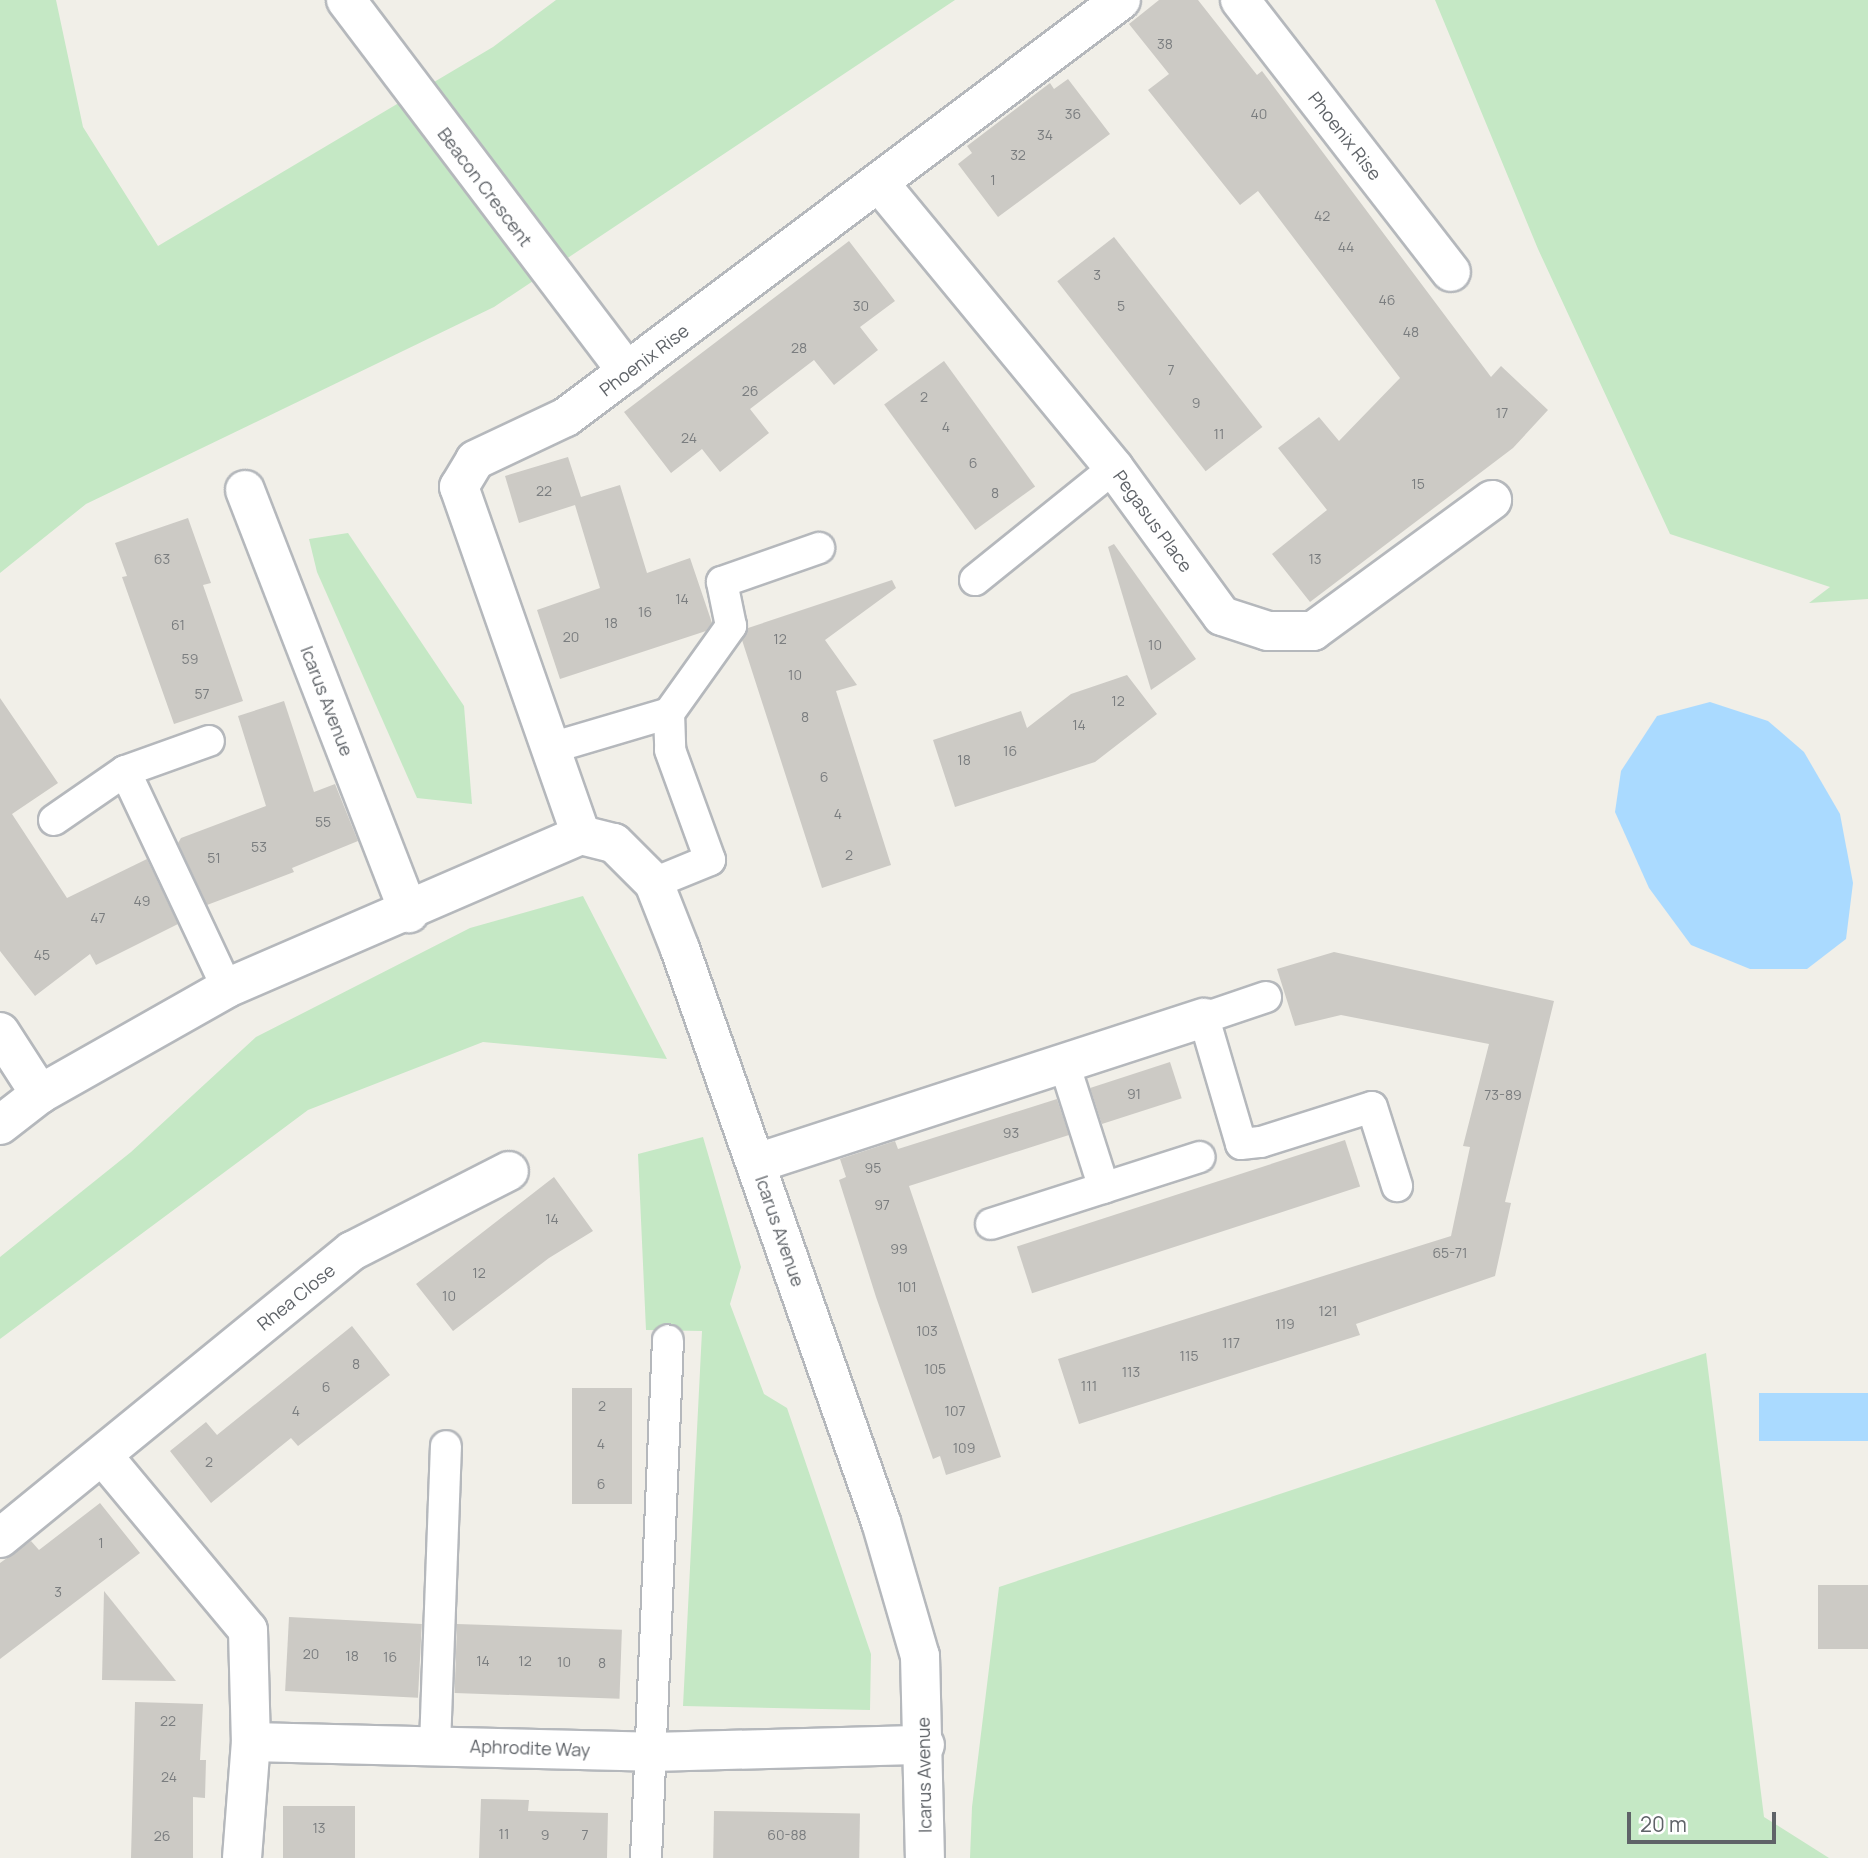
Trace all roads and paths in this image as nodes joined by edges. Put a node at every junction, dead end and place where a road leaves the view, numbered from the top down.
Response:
1 (346, 0) edge
2 (1121, 0) edge
3 (1240, 0) edge
4 (880, 184) junction
5 (1451, 272) dead end
6 (626, 372) junction
7 (1114, 468) junction
8 (245, 490) dead end
9 (1492, 500) dead end
10 (819, 548) dead end
11 (975, 580) dead end
12 (669, 713) junction
13 (209, 741) dead end
14 (551, 748) junction
15 (125, 771) junction
16 (54, 820) dead end
17 (581, 835) junction
18 (654, 883) junction
19 (409, 913) junction
20 (227, 988) junction
21 (1266, 997) dead end
22 (1204, 1018) junction
23 (0, 1031) edge
24 (1064, 1063) junction
25 (40, 1094) junction
26 (0, 1125) edge
27 (1200, 1157) dead end
28 (757, 1163) junction
29 (509, 1171) dead end
30 (1397, 1186) dead end
31 (1104, 1188) junction
32 (991, 1224) dead end
33 (668, 1340) dead end
34 (446, 1447) dead end
35 (103, 1456) junction
36 (0, 1538) edge
37 (251, 1742) junction
38 (435, 1745) junction
39 (925, 1745) junction
40 (652, 1752) junction
41 (242, 1858) edge
42 (646, 1858) edge
43 (925, 1858) edge

1 - 6 street, Beacon Crescent
2 - 4 street, Phoenix Rise
3 - 5 street, Phoenix Rise
4 - 6 street, Phoenix Rise
4 - 7 street, Pegasus Place
6 - 14 street, Phoenix Rise
7 - 9 street, Pegasus Place
7 - 11 lane
8 - 19 street, Icarus Avenue
10 - 12 lane
12 - 14 lane
12 - 18 lane
13 - 15 lane
14 - 17 street, Phoenix Rise
15 - 16 lane
15 - 20 lane
17 - 18 street, Icarus Avenue
17 - 19 street
18 - 28 street, Icarus Avenue
19 - 20 street
20 - 25 street
21 - 22 lane
22 - 24 street
22 - 30 lane
23 - 25 street
24 - 28 street
24 - 31 lane
25 - 26 street
27 - 31 lane
28 - 39 street, Icarus Avenue
29 - 35 street, Rhea Close
31 - 32 lane
33 - 40 lane
34 - 38 lane
35 - 36 street, Rhea Close
35 - 37 street
37 - 38 street, Aphrodite Way
37 - 41 street
38 - 40 street, Aphrodite Way
39 - 40 street, Aphrodite Way
39 - 43 street, Icarus Avenue
40 - 42 lane

